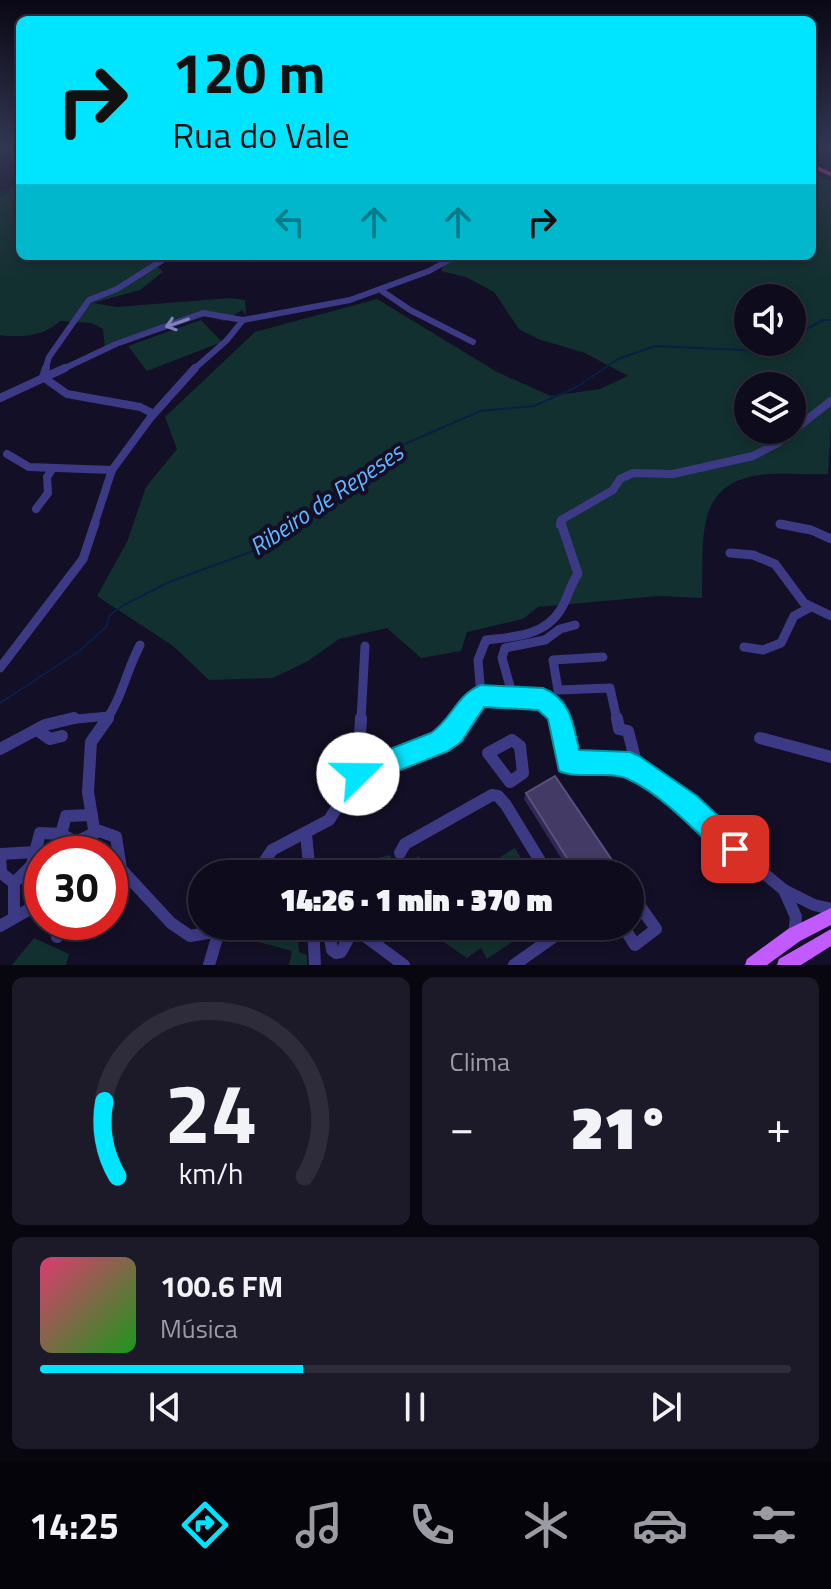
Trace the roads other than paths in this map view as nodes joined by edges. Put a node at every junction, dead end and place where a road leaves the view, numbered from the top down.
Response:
1 (163, 260) edge
2 (449, 260) edge
3 (382, 291) junction
4 (243, 320) junction
5 (473, 342) dead end
6 (43, 377) junction
7 (0, 398) edge
8 (831, 401) edge
9 (152, 413) junction
10 (7, 454) dead end
11 (53, 468) junction
12 (112, 470) junction
13 (36, 509) dead end
14 (780, 524) dead end
15 (831, 539) edge
16 (730, 553) dead end
17 (809, 608) junction
18 (831, 616) edge
19 (575, 625) dead end
20 (140, 645) dead end
21 (365, 646) dead end
22 (744, 647) dead end
23 (5, 653) edge
24 (603, 657) dead end
25 (0, 668) edge
26 (481, 696) junction
27 (513, 697) junction
28 (109, 716) junction
29 (37, 730) junction
30 (62, 736) dead end
31 (760, 738) dead end
32 (0, 749) edge
33 (831, 757) edge
34 (638, 771) junction
35 (500, 773) junction
36 (358, 774) junction
37 (518, 776) junction
38 (492, 795) junction
39 (506, 805) junction
40 (92, 815) junction
41 (99, 831) junction
42 (61, 834) joint
43 (306, 834) junction
44 (39, 836) edge
45 (92, 836) edge
46 (113, 836) edge
47 (24, 853) edge
48 (400, 853) dead end
49 (0, 855) edge
50 (265, 860) edge
51 (309, 860) edge
52 (539, 860) edge
53 (24, 876) edge
54 (128, 882) edge
55 (14, 883) junction
56 (784, 890) junction
57 (831, 909) edge
58 (24, 912) edge
59 (644, 912) edge
60 (831, 916) edge
61 (14, 917) junction
62 (0, 926) edge
63 (188, 935) edge
64 (794, 935) junction
65 (831, 937) edge
66 (644, 938) edge
67 (217, 940) edge
68 (314, 940) edge
69 (330, 940) edge
70 (348, 940) edge
71 (370, 940) edge
72 (549, 940) edge
73 (209, 965) edge
74 (315, 965) edge
75 (404, 965) edge
76 (514, 965) edge
77 (753, 965) edge
78 (785, 965) edge

1 - 6 street
2 - 3 street
3 - 4 street
3 - 5 street
4 -> 6 street
4 - 9 street
6 - 7 street
6 - 9 street
8 - 26 street
9 - 12 street
10 - 11 street
11 - 12 street
11 - 13 street
12 - 23 street
14 - 15 street
16 - 17 street
17 - 18 street
17 - 22 street
19 - 27 street
20 - 28 street
21 - 36 street
23 - 25 street
24 - 34 street
26 - 27 street
26 - 36 street
27 - 34 street
28 - 29 street
28 - 40 street
29 - 30 street
29 - 32 street
31 - 33 street
34 - 56 street
35 - 37 street
35 - 37 street
35 - 38 street
36 - 43 street
37 - 39 street
38 - 39 street
38 - 48 street
39 - 52 street
40 - 41 street
40 - 42 street
41 - 45 street
41 - 46 street
42 - 44 street
43 - 50 street
43 - 51 street
47 - 49 street
49 - 55 street
53 - 55 street
54 - 63 street
55 - 61 street
56 - 57 street
56 - 64 street
58 - 61 street
59 - 66 street
60 - 64 main road
61 - 62 street
64 - 77 main road
65 - 78 main road
67 - 73 street
68 - 74 street
69 - 70 street
71 - 75 street
72 - 76 street

